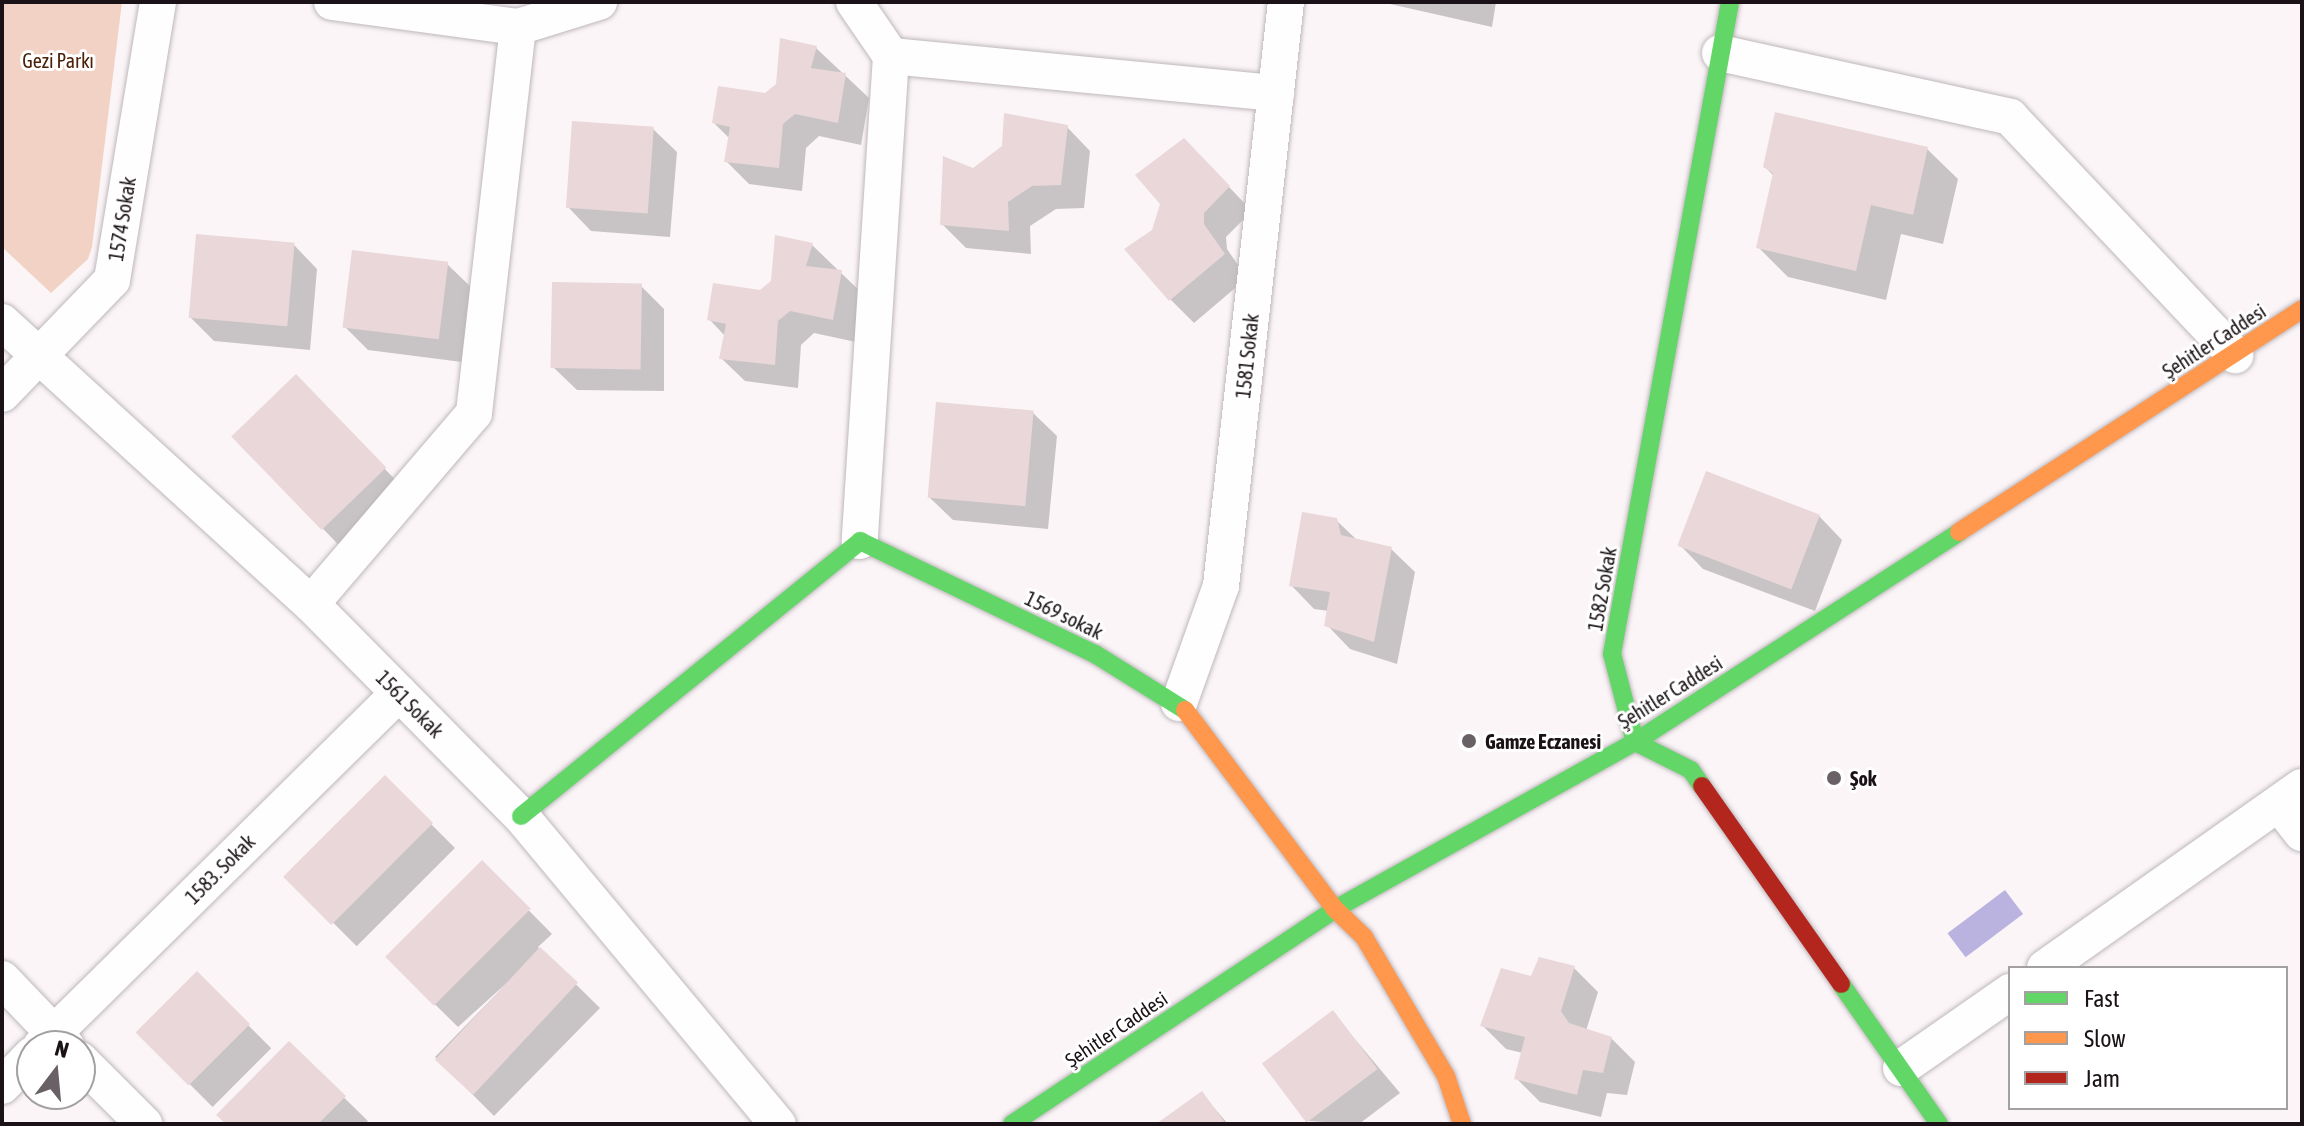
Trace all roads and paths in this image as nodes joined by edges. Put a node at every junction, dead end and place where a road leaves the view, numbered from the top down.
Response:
1 (158, 2) edge
2 (332, 2) edge
3 (599, 2) edge
4 (854, 2) edge
5 (1286, 2) edge
6 (1730, 2) edge
7 (518, 27) junction
8 (1720, 53) junction
9 (891, 56) junction
10 (1276, 93) junction
11 (2302, 309) edge
12 (2, 322) edge
13 (2235, 355) junction
14 (39, 357) junction
15 (2, 394) edge
16 (860, 541) junction
17 (311, 604) junction
18 (399, 693) junction
19 (1179, 703) junction
20 (1635, 742) junction
21 (2291, 795) edge
22 (521, 816) junction
23 (2302, 833) edge
24 (1335, 909) junction
25 (2048, 966) edge
26 (2, 979) edge
27 (2008, 993) edge
28 (38, 1030) edge
29 (63, 1030) edge
30 (1901, 1068) junction
31 (96, 1076) edge
32 (144, 1124) edge
33 (778, 1124) edge
34 (1012, 1124) edge
35 (1462, 1124) edge
36 (1939, 1124) edge

1 - 14 street, 1574 Sokak
2 - 7 street
3 - 7 street
4 - 9 street
5 - 10 street, 1581 Sokak
6 - 8 street, 1582 Sokak
7 - 17 street
8 - 13 street
8 - 20 street, 1582 Sokak
9 - 10 street
9 - 16 street
10 - 19 street, 1581 Sokak
11 - 13 street, Şehitler Caddesi
12 - 14 street, 1561 Sokak
13 - 20 street, Şehitler Caddesi
14 - 15 street, 1574 Sokak
14 - 17 street, 1561 Sokak
16 - 19 street, 1569 sokak
16 - 22 street
17 - 18 street, 1561 Sokak
18 - 22 street, 1561 Sokak
18 - 29 street, 1583. Sokak
19 - 24 street, 1569 sokak
20 - 24 street, Şehitler Caddesi
20 - 30 street
21 - 23 street
21 - 25 street
22 - 33 street, 1561 Sokak
24 - 34 street, Şehitler Caddesi
24 - 35 street, 1569 sokak
26 - 28 street
27 - 30 street
30 - 36 street
31 - 32 street

